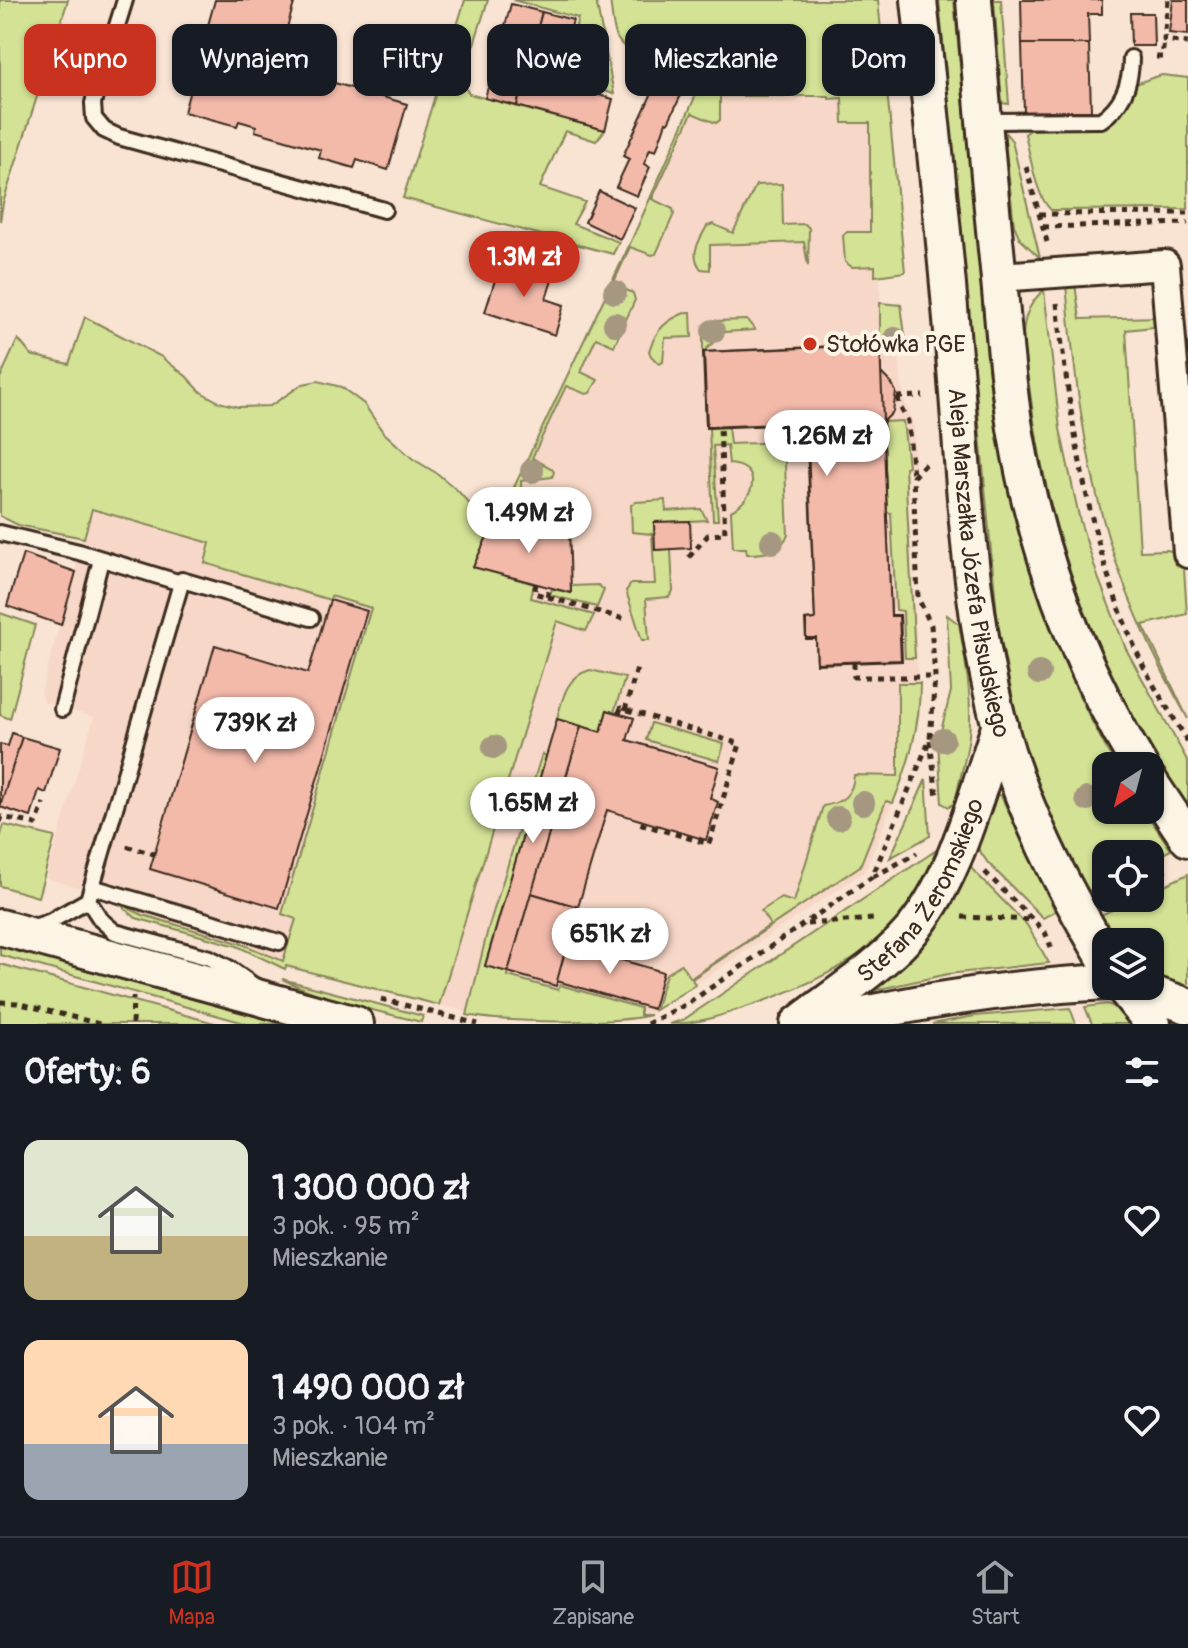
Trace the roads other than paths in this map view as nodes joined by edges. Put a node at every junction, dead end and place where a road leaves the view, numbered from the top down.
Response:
1 (125, 0) edge
2 (919, 0) edge
3 (974, 0) edge
4 (1131, 58) dead end
5 (983, 121) junction
6 (384, 210) dead end
7 (999, 277) junction
8 (0, 533) edge
9 (1188, 555) edge
10 (101, 560) junction
11 (181, 583) junction
12 (311, 618) dead end
13 (62, 709) dead end
14 (1000, 725) junction
15 (1132, 752) edge
16 (1164, 810) edge
17 (1184, 851) edge
18 (90, 894) junction
19 (8, 930) edge
20 (1092, 935) edge
21 (279, 942) dead end
22 (1092, 983) edge
23 (1164, 998) edge
24 (1133, 1000) edge
25 (271, 1001) junction
26 (1188, 1006) edge
27 (356, 1024) edge
28 (798, 1024) edge
29 (821, 1024) edge
30 (1153, 1024) edge

1 - 6 lane
2 - 14 street, Aleja Marszałka Józefa Piłsudskiego
3 - 5 street
4 - 5 lane
5 - 7 street
7 - 9 street
7 - 15 street
8 - 10 lane
10 - 11 lane
10 - 13 lane
11 - 12 lane
11 - 18 lane
14 - 20 street, Aleja Marszałka Józefa Piłsudskiego
14 - 28 street, Stefana Żeromskiego
16 - 17 street
18 - 19 lane
18 - 21 lane
18 - 25 lane
19 - 25 street
22 - 29 street, Stefana Żeromskiego
23 - 26 street
24 - 30 street
25 - 27 street

